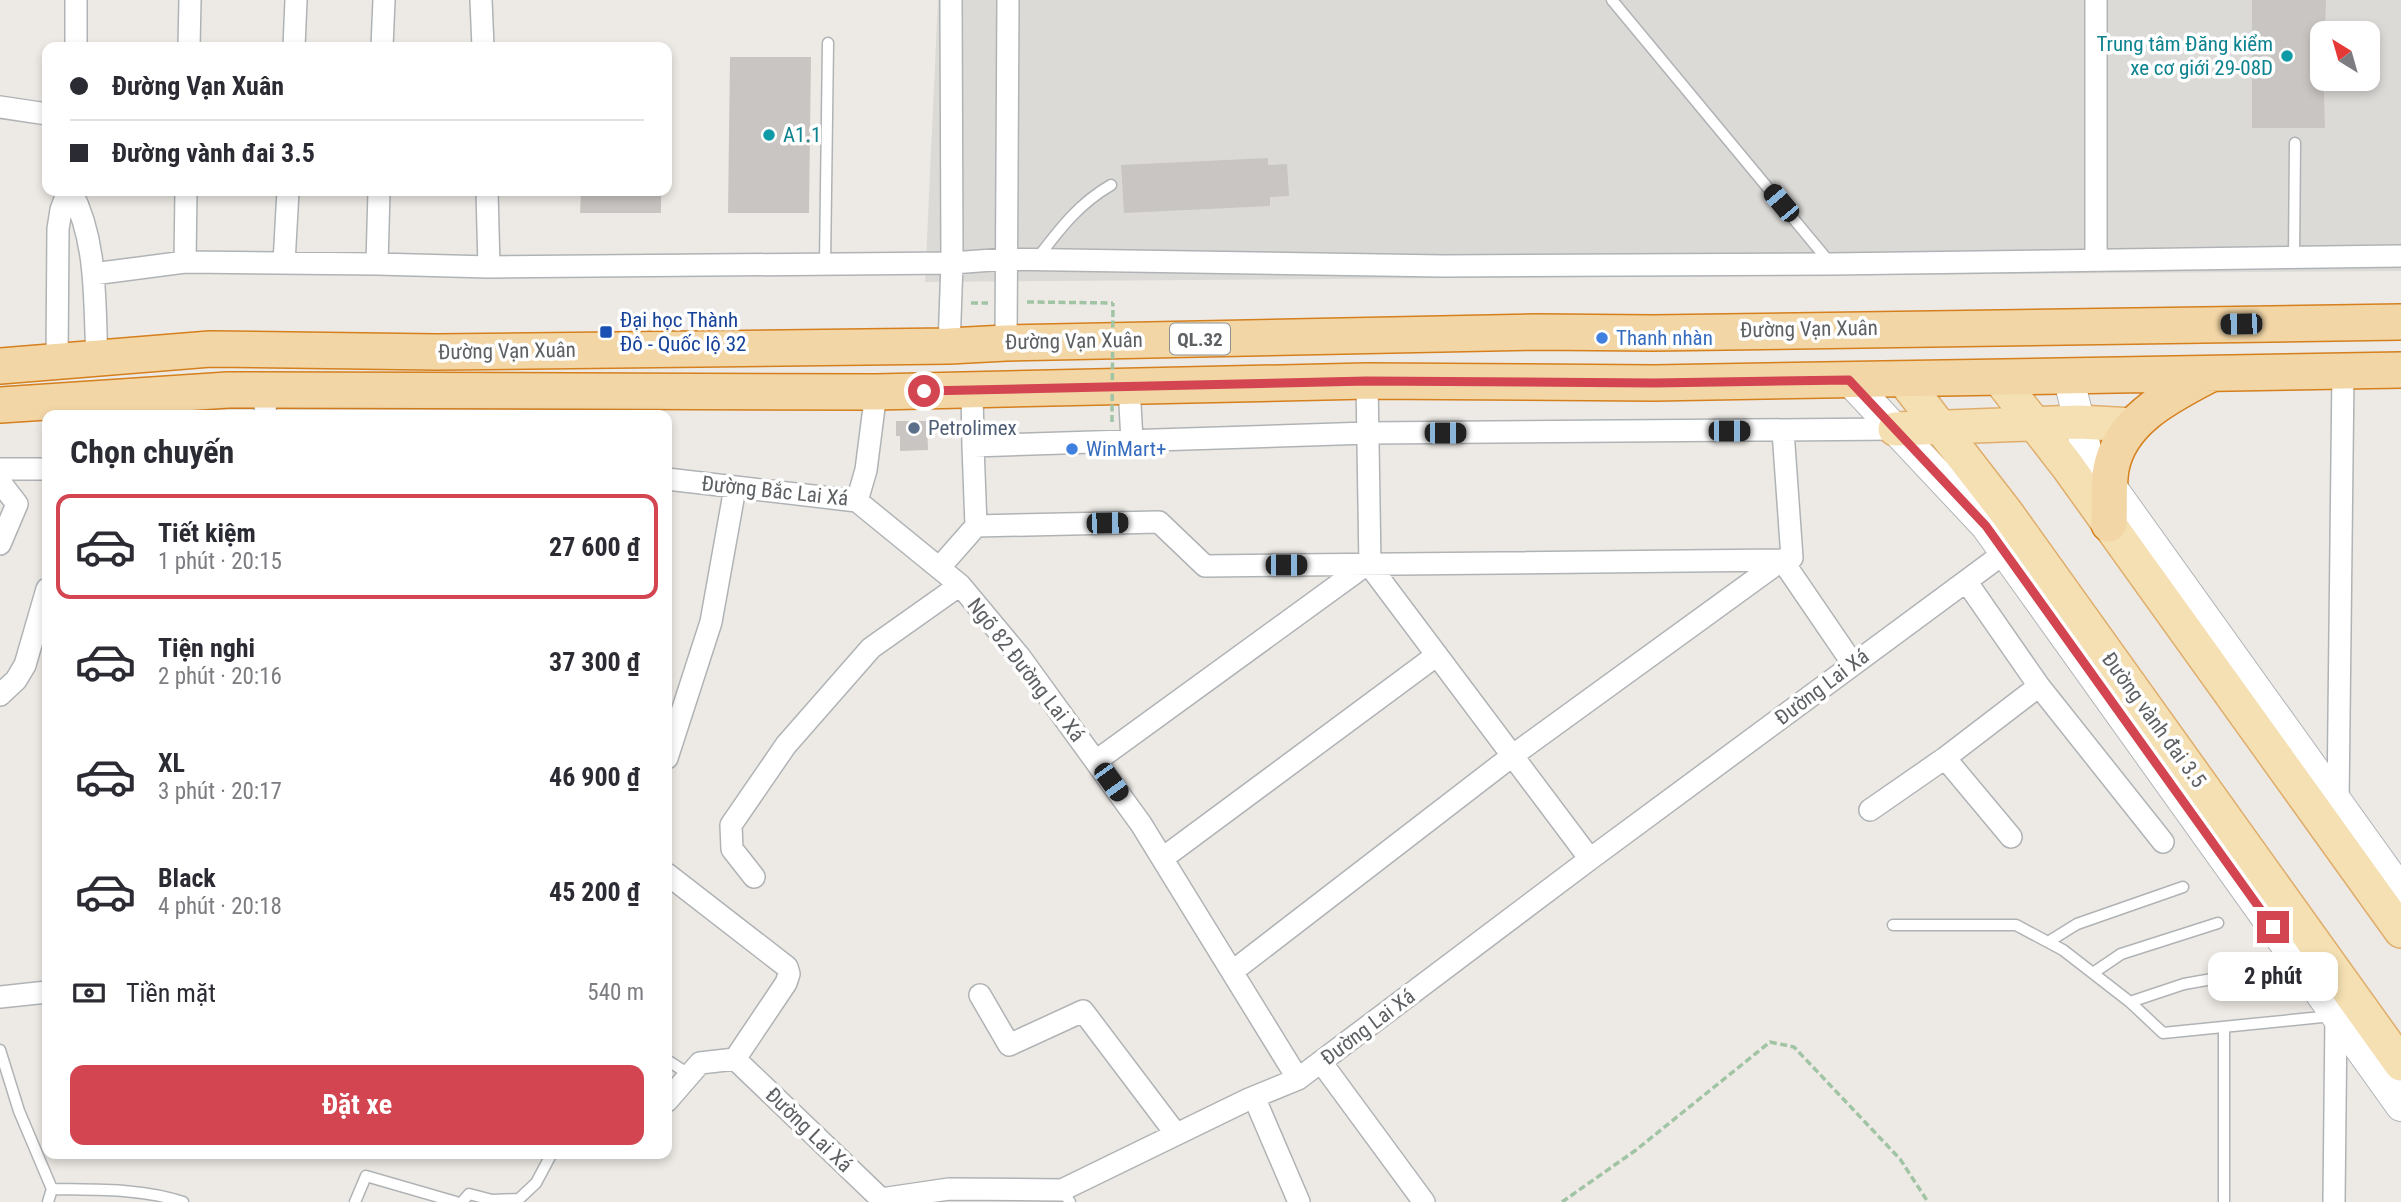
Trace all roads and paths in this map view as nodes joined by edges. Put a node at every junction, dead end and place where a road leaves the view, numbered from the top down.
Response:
1 (76, 0) edge
2 (190, 0) edge
3 (296, 0) edge
4 (384, 0) edge
5 (481, 0) edge
6 (951, 0) edge
7 (1007, 0) edge
8 (1612, 0) edge
9 (2096, 0) edge
10 (76, 42) edge
11 (189, 42) edge
12 (294, 42) edge
13 (382, 42) edge
14 (483, 42) edge
15 (828, 43) dead end
16 (0, 107) edge
17 (42, 113) edge
18 (2295, 143) dead end
19 (1111, 185) dead end
20 (68, 196) edge
21 (72, 196) edge
22 (186, 196) edge
23 (288, 196) edge
24 (379, 196) edge
25 (487, 196) edge
26 (2401, 256) edge
27 (2294, 258) junction
28 (1006, 259) junction
29 (1036, 260) junction
30 (2096, 260) junction
31 (185, 262) junction
32 (952, 262) junction
33 (284, 263) junction
34 (377, 264) junction
35 (825, 264) junction
36 (1831, 264) junction
37 (489, 267) junction
38 (93, 274) junction
39 (1075, 301) dead end
40 (2401, 322) edge
41 (1653, 333) junction
42 (1006, 343) junction
43 (949, 346) junction
44 (97, 358) junction
45 (57, 361) junction
46 (0, 366) edge
47 (2401, 370) edge
48 (2343, 372) junction
49 (2211, 373) junction
50 (2068, 376) junction
51 (1998, 377) junction
52 (1903, 379) junction
53 (1849, 380) junction
54 (1367, 381) junction
55 (1654, 383) junction
56 (1129, 386) junction
57 (972, 390) junction
58 (876, 392) junction
59 (265, 402) edge
60 (0, 405) edge
61 (1112, 422) dead end
62 (2079, 422) junction
63 (2035, 424) junction
64 (2133, 425) junction
65 (1895, 429) junction
66 (1942, 429) junction
67 (1783, 431) junction
68 (1368, 433) junction
69 (1132, 441) junction
70 (972, 446) junction
71 (0, 469) edge
72 (42, 469) edge
73 (672, 480) edge
74 (0, 482) edge
75 (2110, 485) junction
76 (735, 488) junction
77 (857, 501) junction
78 (2109, 524) junction
79 (976, 526) junction
80 (0, 544) edge
81 (2014, 545) junction
82 (1782, 560) junction
83 (1369, 565) junction
84 (940, 568) junction
85 (1966, 581) junction
86 (960, 585) junction
87 (42, 606) edge
88 (1437, 655) junction
89 (1853, 664) junction
90 (2039, 686) junction
91 (0, 695) edge
92 (672, 743) edge
93 (1512, 756) junction
94 (1945, 758) junction
95 (1096, 761) junction
96 (2338, 803) junction
97 (1870, 810) dead end
98 (2011, 837) dead end
99 (2163, 842) dead end
100 (1163, 858) junction
101 (1590, 859) junction
102 (2392, 865) edge
103 (754, 877) dead end
104 (672, 878) edge
105 (2183, 887) dead end
106 (2401, 891) edge
107 (2218, 923) dead end
108 (1893, 925) dead end
109 (2401, 931) edge
110 (2048, 942) junction
111 (1233, 971) junction
112 (2257, 971) dead end
113 (2093, 973) junction
114 (42, 993) edge
115 (980, 995) dead end
116 (0, 997) edge
117 (2130, 1002) junction
118 (2336, 1015) junction
119 (2224, 1028) junction
120 (0, 1050) edge
121 (735, 1059) junction
122 (1321, 1062) junction
123 (672, 1063) edge
124 (2401, 1064) edge
125 (691, 1074) junction
126 (1298, 1079) junction
127 (672, 1095) edge
128 (1254, 1097) junction
129 (2401, 1106) edge
130 (1176, 1134) junction
131 (549, 1159) edge
132 (52, 1189) junction
133 (1066, 1196) edge
134 (880, 1201) edge
135 (48, 1202) edge
136 (183, 1202) edge
137 (355, 1202) edge
138 (456, 1202) edge
139 (462, 1202) edge
140 (1299, 1202) edge
141 (1424, 1202) edge
142 (1562, 1202) edge
143 (1928, 1202) edge
144 (2224, 1202) edge
145 (2334, 1202) edge

1 - 10 street
2 - 11 street
3 - 12 street
4 - 13 street
5 - 14 street
6 - 32 street
7 - 28 street
8 - 36 lane
9 - 30 street
15 - 35 lane
16 - 17 street
18 - 27 lane
19 - 29 lane
20 - 45 street
21 - 38 street
22 - 31 street
23 - 33 street
24 - 34 street
25 - 37 street
26 - 27 street
27 - 30 street
28 - 29 street
28 - 32 street
28 - 42 street
29 - 36 street
30 - 36 street
31 - 33 street
31 - 38 street
32 - 35 street
32 - 43 street
33 - 34 street
34 - 37 street
35 - 37 street
38 - 44 street
39 - 61 path, bridge
40 - 41 highway, Đường Vạn Xuân / QL.32
41 - 42 highway, Đường Vạn Xuân / QL.32
41 - 55 highway
42 - 43 highway, Đường Vạn Xuân / QL.32
43 - 44 highway, Đường Vạn Xuân / QL.32
44 - 45 highway, Đường Vạn Xuân / QL.32
45 - 46 highway, Đường Vạn Xuân / QL.32
47 - 48 highway, Đường Vạn Xuân / QL.32
48 - 49 highway, Đường Vạn Xuân / QL.32
48 - 96 street
49 - 50 highway, Đường Vạn Xuân / QL.32
49 - 64 highway
50 - 51 highway, Đường Vạn Xuân / QL.32
50 - 62 main road
51 - 52 highway, Đường Vạn Xuân / QL.32
51 - 63 main road
52 - 53 highway, Đường Vạn Xuân / QL.32
52 - 66 main road, Đường vành đai 3.5
53 - 55 highway, Đường Vạn Xuân / QL.32
53 - 65 main road, Đường vành đai 3.5
54 - 55 highway, Đường Vạn Xuân / QL.32
54 - 56 highway, Đường Vạn Xuân / QL.32
54 - 68 street
56 - 57 highway, Đường Vạn Xuân / QL.32
56 - 69 street
57 - 58 highway, Đường Vạn Xuân / QL.32
57 - 70 street
58 - 59 highway, Đường Vạn Xuân / QL.32
58 - 77 street, Đường Bắc Lai Xá
59 - 60 highway, Đường Vạn Xuân / QL.32
62 - 63 main road
62 - 64 main road
62 - 75 main road
63 - 66 main road
63 - 78 main road
64 - 75 highway
65 - 66 main road
65 - 67 street
65 - 81 main road, Đường vành đai 3.5
66 - 81 main road, Đường vành đai 3.5
67 - 68 street
67 - 82 street
68 - 69 street
68 - 83 street
69 - 70 street
70 - 79 street
71 - 72 street
73 - 76 street, Đường Bắc Lai Xá
74 - 80 street
75 - 78 highway
75 - 96 main road
76 - 77 street, Đường Bắc Lai Xá
76 - 92 street
77 - 84 street, Ngõ 82 Đường Lai Xá
78 - 109 main road
79 - 83 street
79 - 84 street
81 - 85 street, Đường Lai Xá
81 - 118 main road, Đường vành đai 3.5
81 - 124 main road, Đường vành đai 3.5
82 - 83 street
82 - 89 street
82 - 93 street
83 - 88 street
83 - 95 street
84 - 86 street, Ngõ 82 Đường Lai Xá
85 - 89 street, Đường Lai Xá
85 - 90 street
86 - 95 street, Ngõ 82 Đường Lai Xá
86 - 103 street
87 - 91 street
88 - 93 street
88 - 100 street
89 - 101 street, Đường Lai Xá
90 - 94 street
90 - 99 street
93 - 101 street
93 - 111 street
94 - 97 street
94 - 98 street
95 - 100 street, Ngõ 82 Đường Lai Xá
96 - 102 main road
100 - 111 street, Ngõ 82 Đường Lai Xá
101 - 122 street, Đường Lai Xá
102 - 106 main road
104 - 121 street
105 - 110 lane
107 - 113 lane
108 - 110 lane
110 - 113 lane
111 - 126 street, Ngõ 82 Đường Lai Xá
112 - 117 lane
113 - 117 lane
114 - 116 street
115 - 130 street
117 - 119 lane
118 - 119 lane
118 - 129 main road, Đường vành đai 3.5
118 - 145 street
119 - 144 lane
120 - 132 lane
121 - 125 street
121 - 134 street, Đường Lai Xá
122 - 126 street, Đường Lai Xá
122 - 141 street
123 - 125 lane
125 - 127 street
126 - 128 street, Đường Lai Xá
128 - 130 street, Đường Lai Xá
128 - 140 street
130 - 133 street, Đường Lai Xá
131 - 139 lane
132 - 135 lane
132 - 136 lane
133 - 134 street, Đường Lai Xá
137 - 138 lane
142 - 143 path

